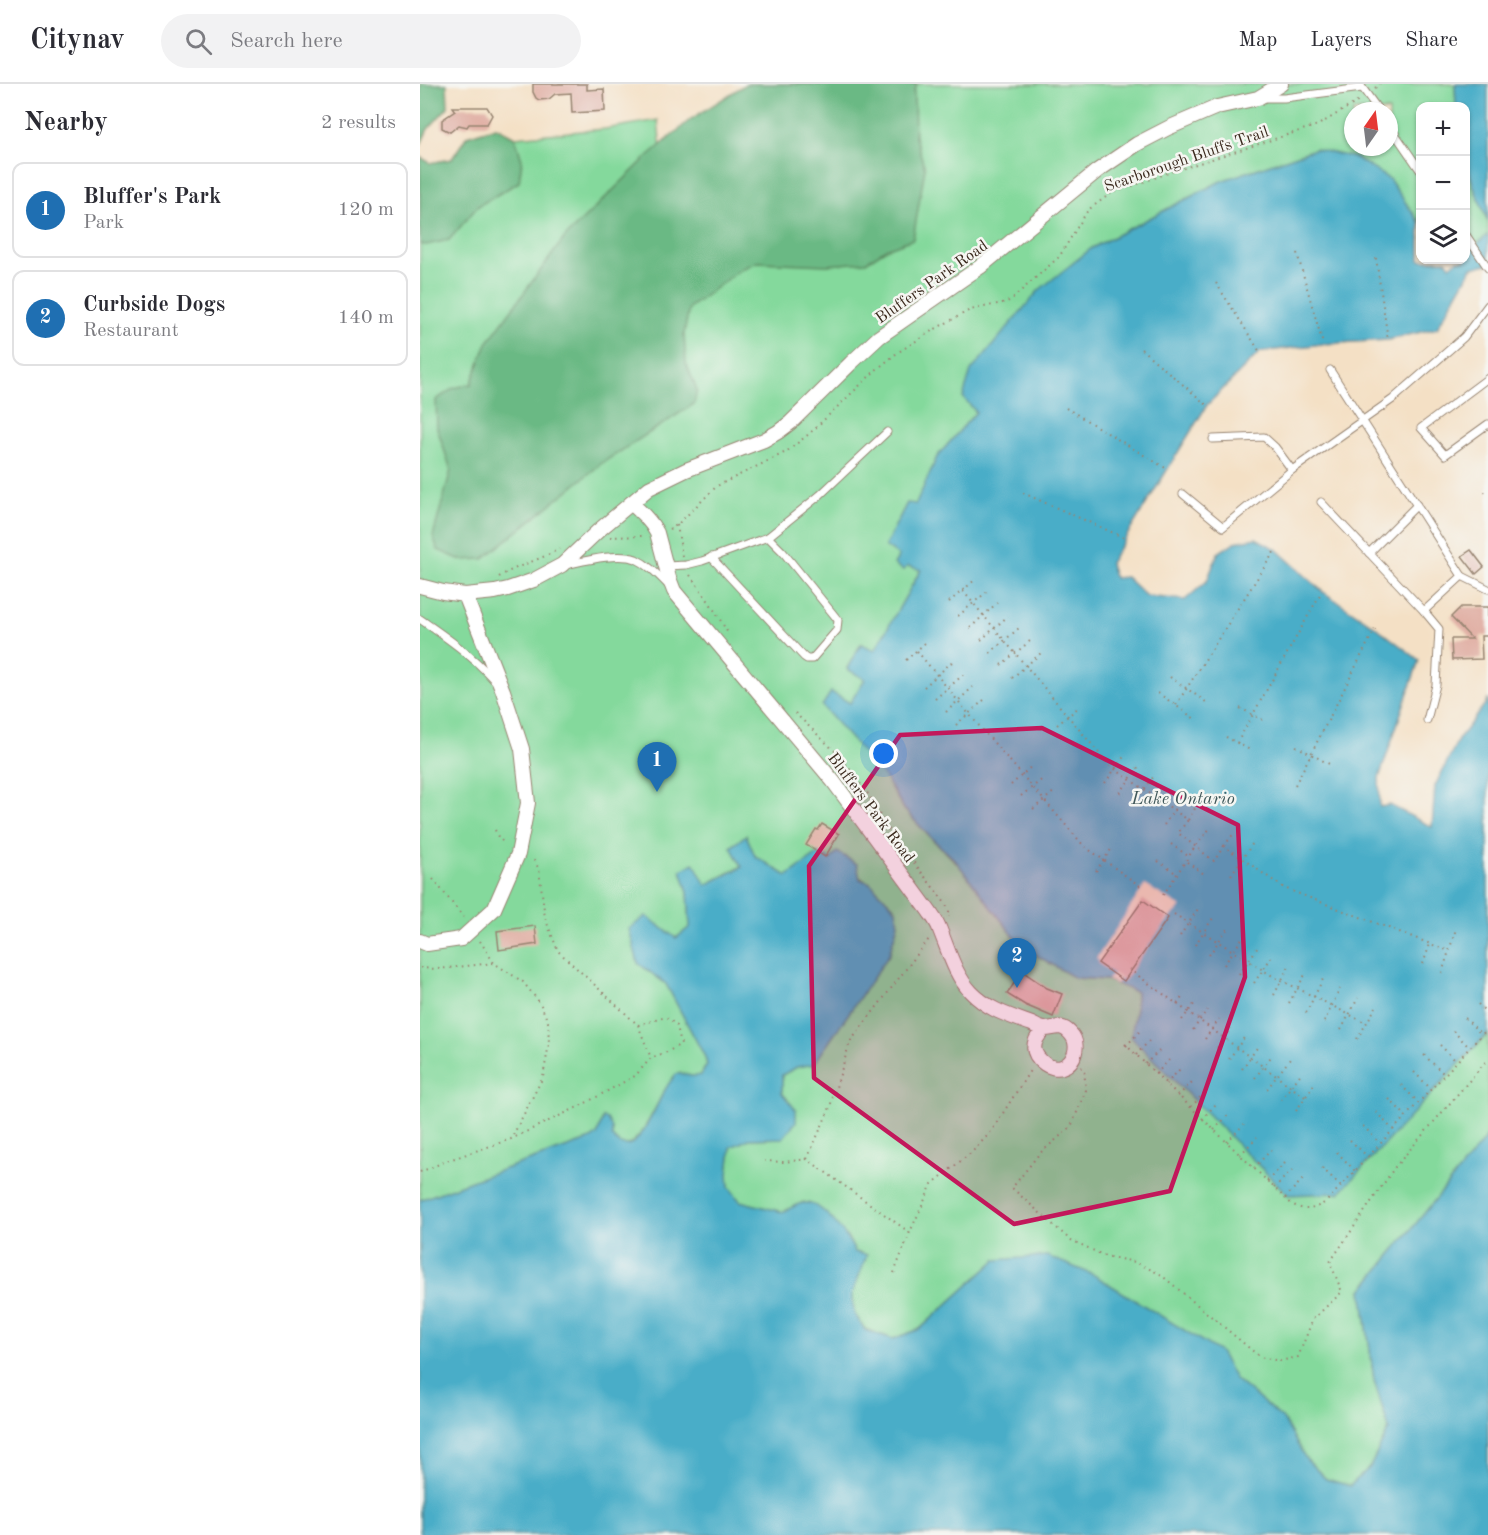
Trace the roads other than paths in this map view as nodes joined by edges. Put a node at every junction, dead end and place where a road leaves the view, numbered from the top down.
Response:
1 (1281, 84) edge
2 (1361, 86) edge
3 (1258, 98) junction
4 (1373, 102) edge
5 (1398, 138) edge
6 (1416, 164) edge
7 (1470, 242) edge
8 (1487, 267) edge
9 (1488, 306) edge
10 (1330, 370) dead end
11 (1488, 378) edge
12 (1363, 421) junction
13 (1488, 424) edge
14 (887, 432) dead end
15 (1213, 439) dead end
16 (1292, 470) junction
17 (1184, 494) dead end
18 (1321, 502) dead end
19 (632, 503) junction
20 (1417, 505) junction
21 (768, 537) junction
22 (1370, 553) junction
23 (711, 557) junction
24 (562, 565) junction
25 (666, 566) junction
26 (1462, 576) junction
27 (420, 586) edge
28 (1488, 589) edge
29 (674, 591) junction
30 (465, 595) junction
31 (1425, 611) junction
32 (420, 619) edge
33 (503, 691) junction
34 (1427, 720) dead end
35 (420, 941) edge
36 (1043, 1030) junction

1 - 3 street, Bluffers Park Road
2 - 3 lane, Bluffers Park Road
2 - 4 lane, Bluffers Park Road
3 - 19 street, Bluffers Park Road
5 - 6 lane
7 - 8 lane
9 - 12 lane
10 - 12 lane
11 - 13 lane
12 - 16 lane
12 - 20 lane
14 - 21 lane
15 - 16 lane
16 - 17 lane
18 - 22 lane
19 - 24 street, Bluffers Park Road
19 - 25 street, Bluffers Park Road
20 - 22 lane
20 - 26 lane
21 - 23 lane
21 - 23 lane
22 - 31 lane
23 - 25 lane
24 - 29 lane, Bluffers Park Road
24 - 30 street, Bluffers Park Road
25 - 29 street, Bluffers Park Road
26 - 28 lane
26 - 31 lane
27 - 30 street, Bluffers Park Road
29 - 36 street, Bluffers Park Road
30 - 33 street
31 - 34 lane
32 - 33 lane
33 - 35 street
36 - 36 street, Bluffers Park Road

